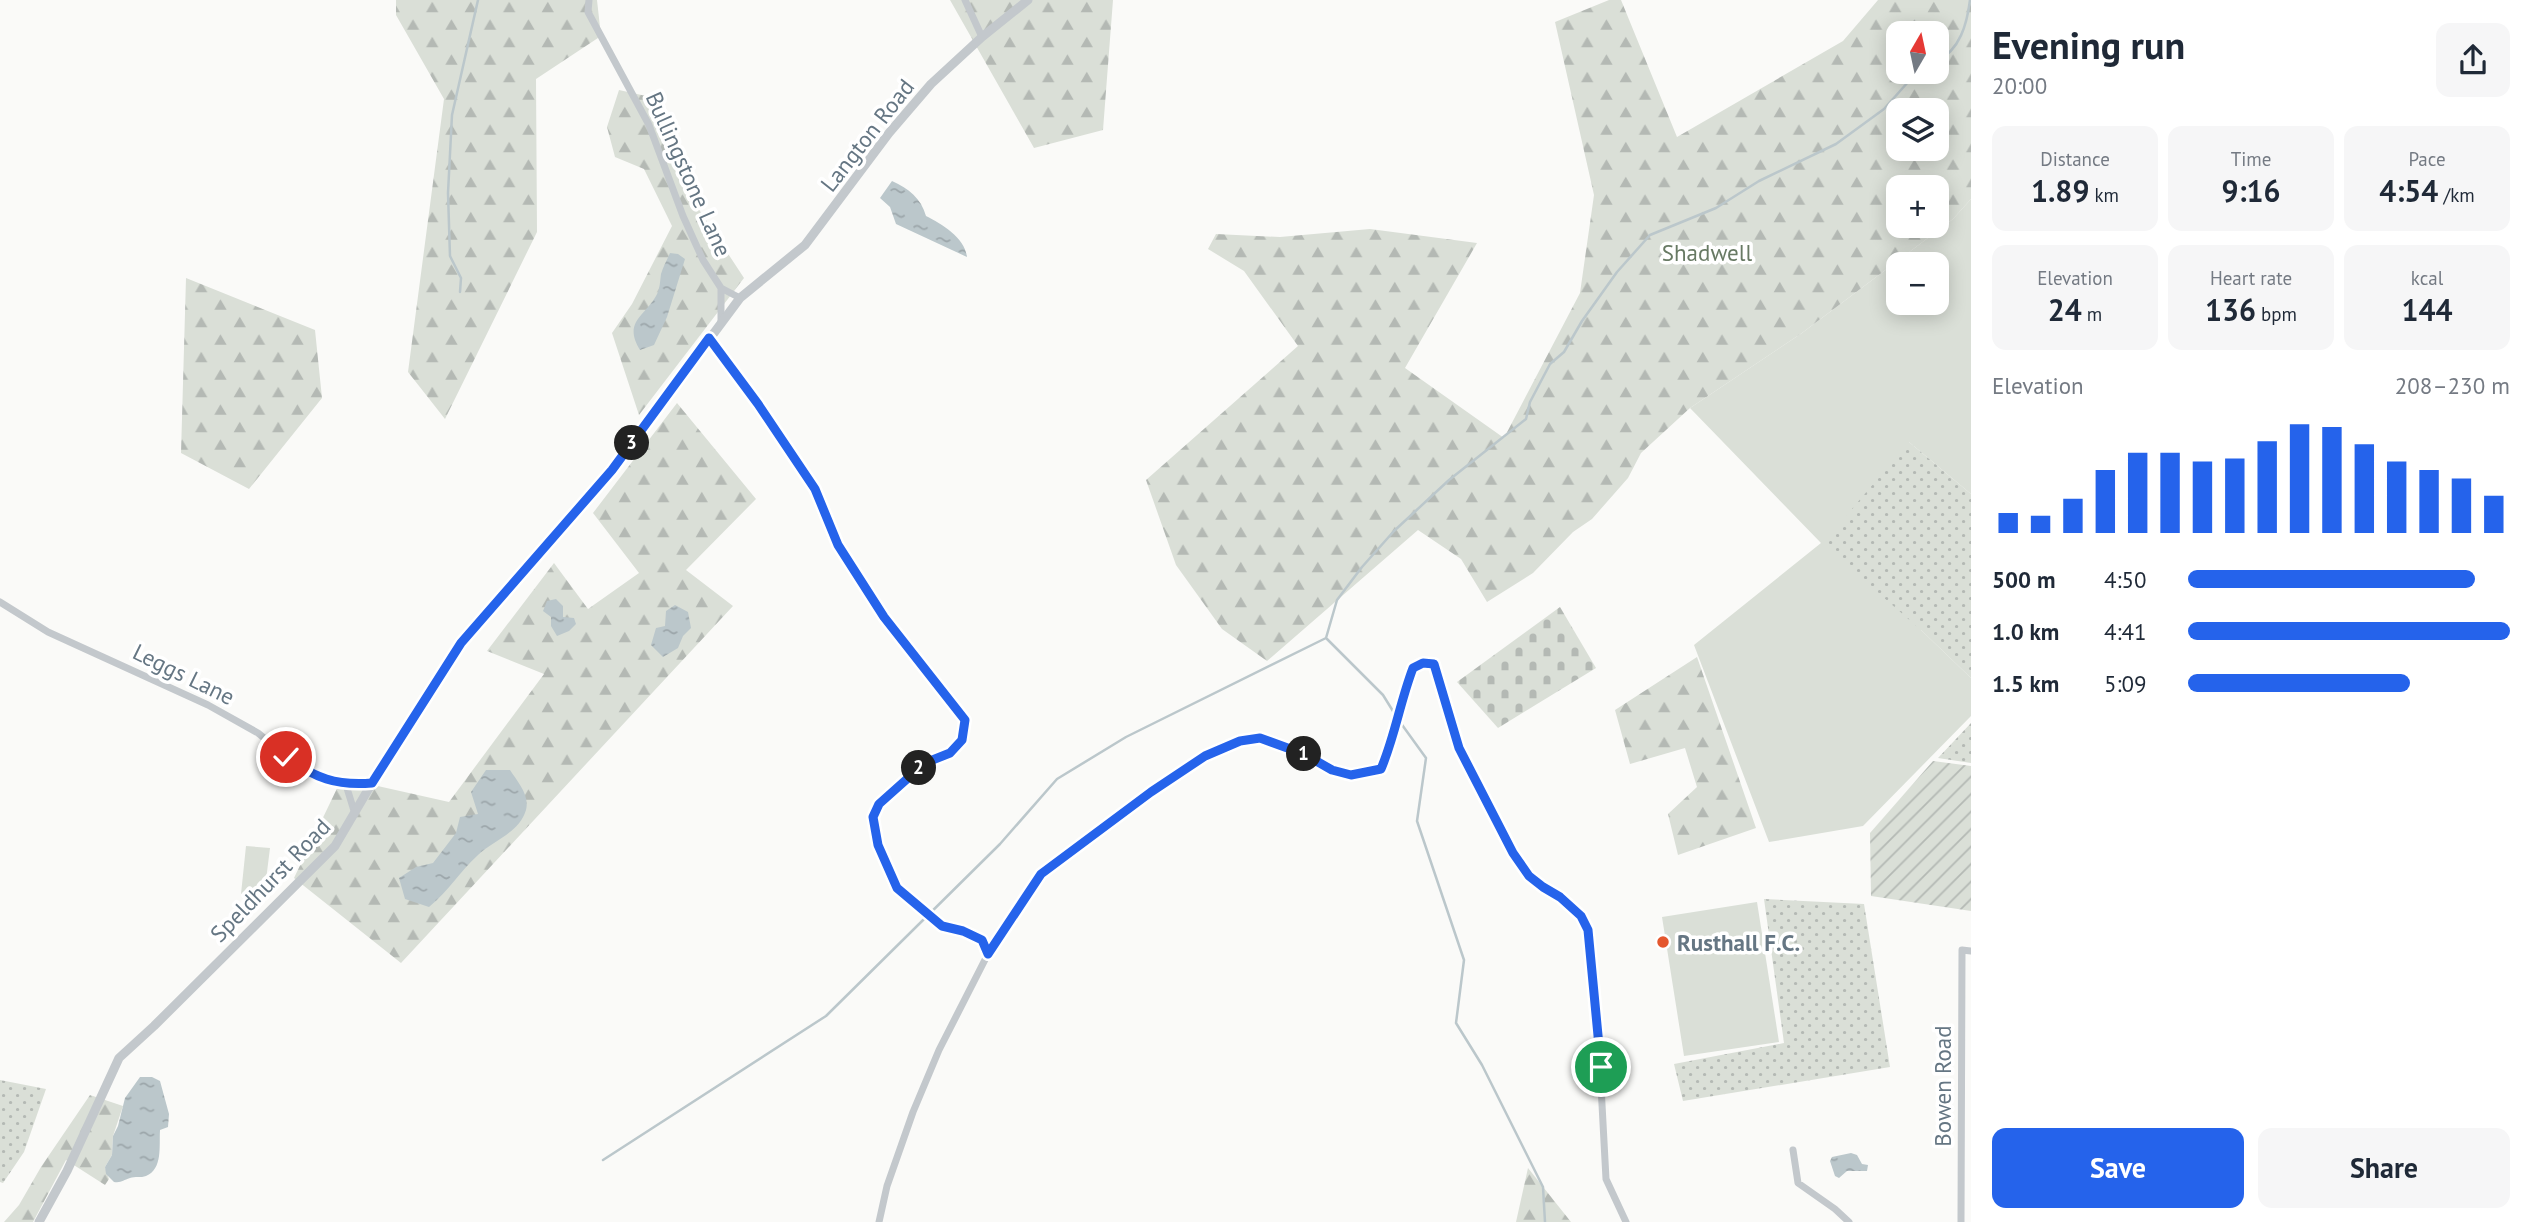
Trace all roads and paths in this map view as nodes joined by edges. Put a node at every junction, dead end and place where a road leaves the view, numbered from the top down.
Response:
1 (589, 0) edge
2 (965, 0) edge
3 (1028, 0) edge
4 (982, 37) junction
5 (721, 288) junction
6 (740, 298) junction
7 (721, 321) junction
8 (709, 338) junction
9 (0, 602) edge
10 (372, 783) junction
11 (346, 785) junction
12 (355, 815) junction
13 (1971, 951) edge
14 (988, 954) junction
15 (1793, 1150) dead end
16 (44, 1220) edge
17 (879, 1222) edge
18 (1626, 1222) edge
19 (1849, 1222) edge
20 (1961, 1222) edge

1 - 5 street, Bullingstone Lane
2 - 4 street
3 - 4 street, Langton Road
4 - 6 street, Langton Road
5 - 6 street, Bullingstone Lane
5 - 7 street, Bullingstone Lane
6 - 7 street, Speldhurst Road
7 - 8 street, Speldhurst Road
8 - 10 street, Speldhurst Road
8 - 14 street
9 - 11 street, Leggs Lane
10 - 11 street, Leggs Lane
10 - 12 street, Speldhurst Road
11 - 12 street
12 - 16 street, Speldhurst Road
13 - 20 street, Bowen Road
14 - 17 street
14 - 18 street
15 - 19 street

